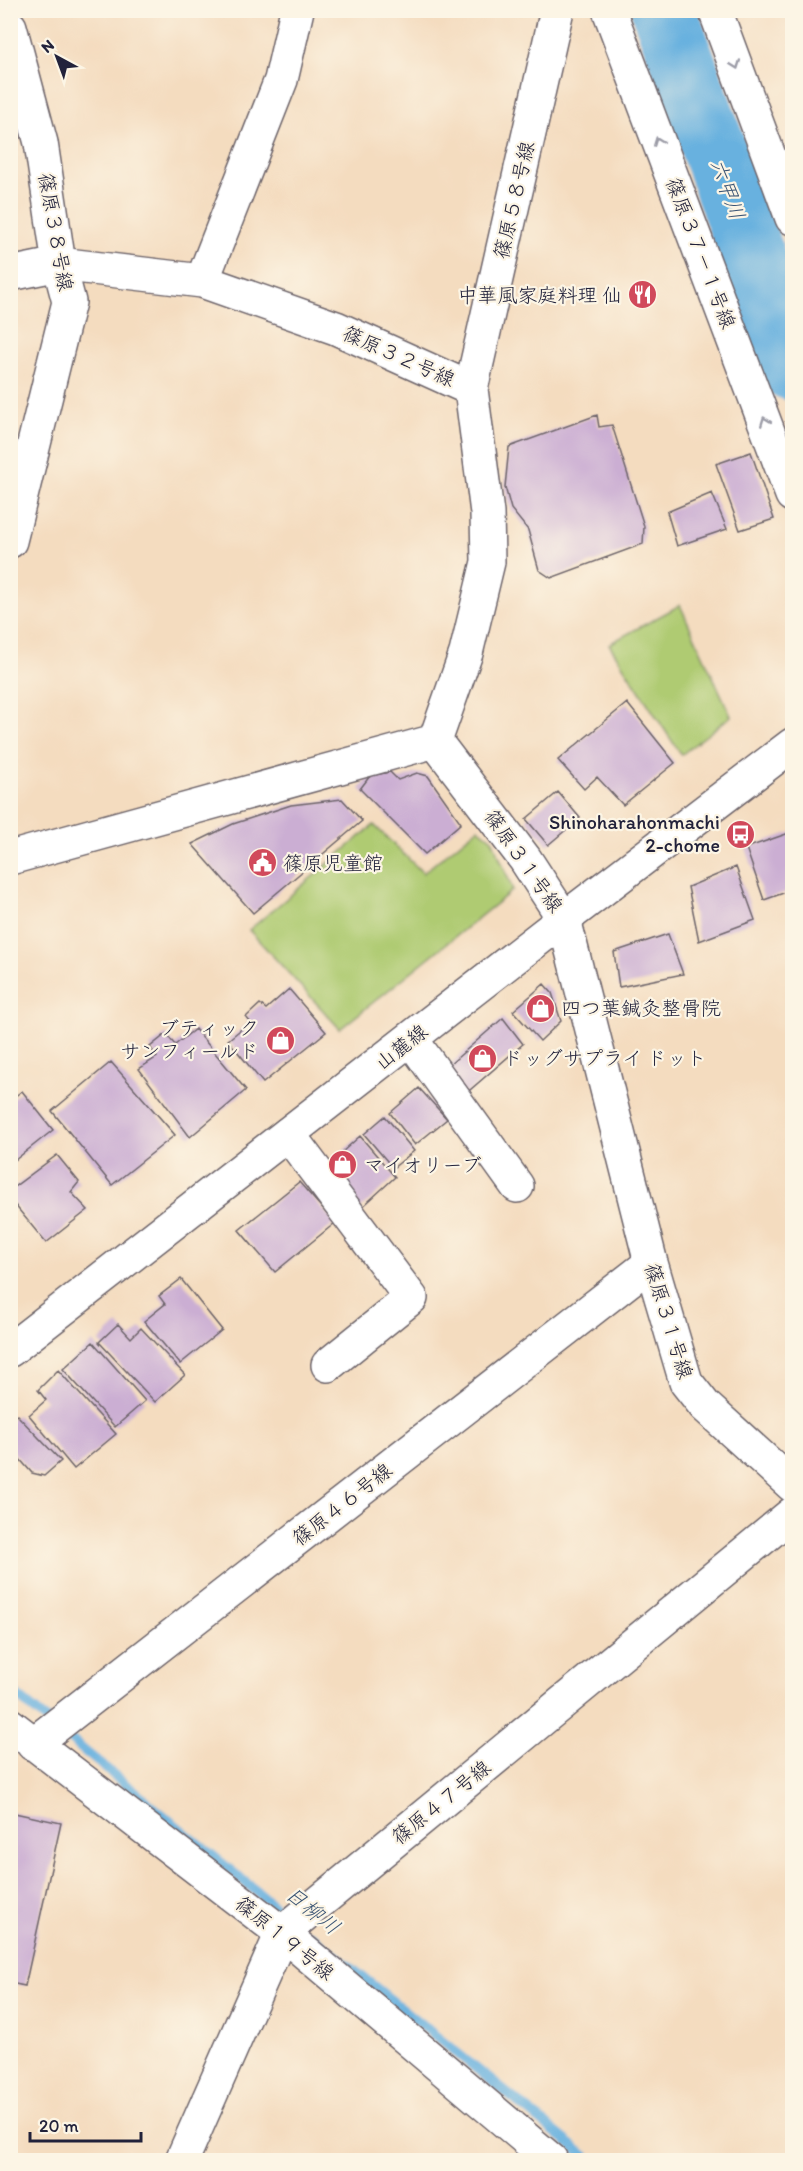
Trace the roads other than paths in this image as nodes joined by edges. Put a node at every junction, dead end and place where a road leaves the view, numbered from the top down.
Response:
1 (297, 10) edge
2 (557, 10) edge
3 (609, 10) edge
4 (715, 10) edge
5 (10, 27) edge
6 (792, 218) edge
7 (60, 264) junction
8 (10, 274) edge
9 (202, 281) junction
10 (471, 388) junction
11 (792, 495) edge
12 (10, 541) edge
13 (435, 741) junction
14 (792, 745) edge
15 (10, 858) edge
16 (564, 919) junction
17 (411, 1039) junction
18 (288, 1134) junction
19 (517, 1186) dead end
20 (651, 1263) junction
21 (10, 1350) edge
22 (328, 1365) dead end
23 (792, 1485) edge
24 (792, 1514) edge
25 (26, 1737) edge
26 (283, 1932) junction
27 (182, 2160) edge
28 (551, 2160) edge

1 - 9 street
2 - 10 street, 篠原５８号線
11 -> 3 street, 篠原３７－１号線
4 -> 6 street
5 - 7 street, 篠原３８号線
7 - 8 street, 篠原３２号線
7 - 9 street, 篠原３２号線
7 - 12 street, 篠原３８号線
9 - 10 street, 篠原３２号線
10 - 13 street, 篠原３２号線
13 - 15 street
13 - 16 street, 篠原３１号線
14 - 16 street, 山麓線
16 - 17 street, 山麓線
16 - 20 street, 篠原３１号線
17 - 18 street, 山麓線
17 - 19 street
18 - 21 street, 山麓線
18 - 22 street
20 - 23 street, 篠原３１号線
20 - 25 street, 篠原４６号線
24 - 26 street, 篠原４７号線
25 - 26 street, 篠原１９号線
26 - 27 street, 篠原４７号線
26 - 28 street, 篠原１９号線

